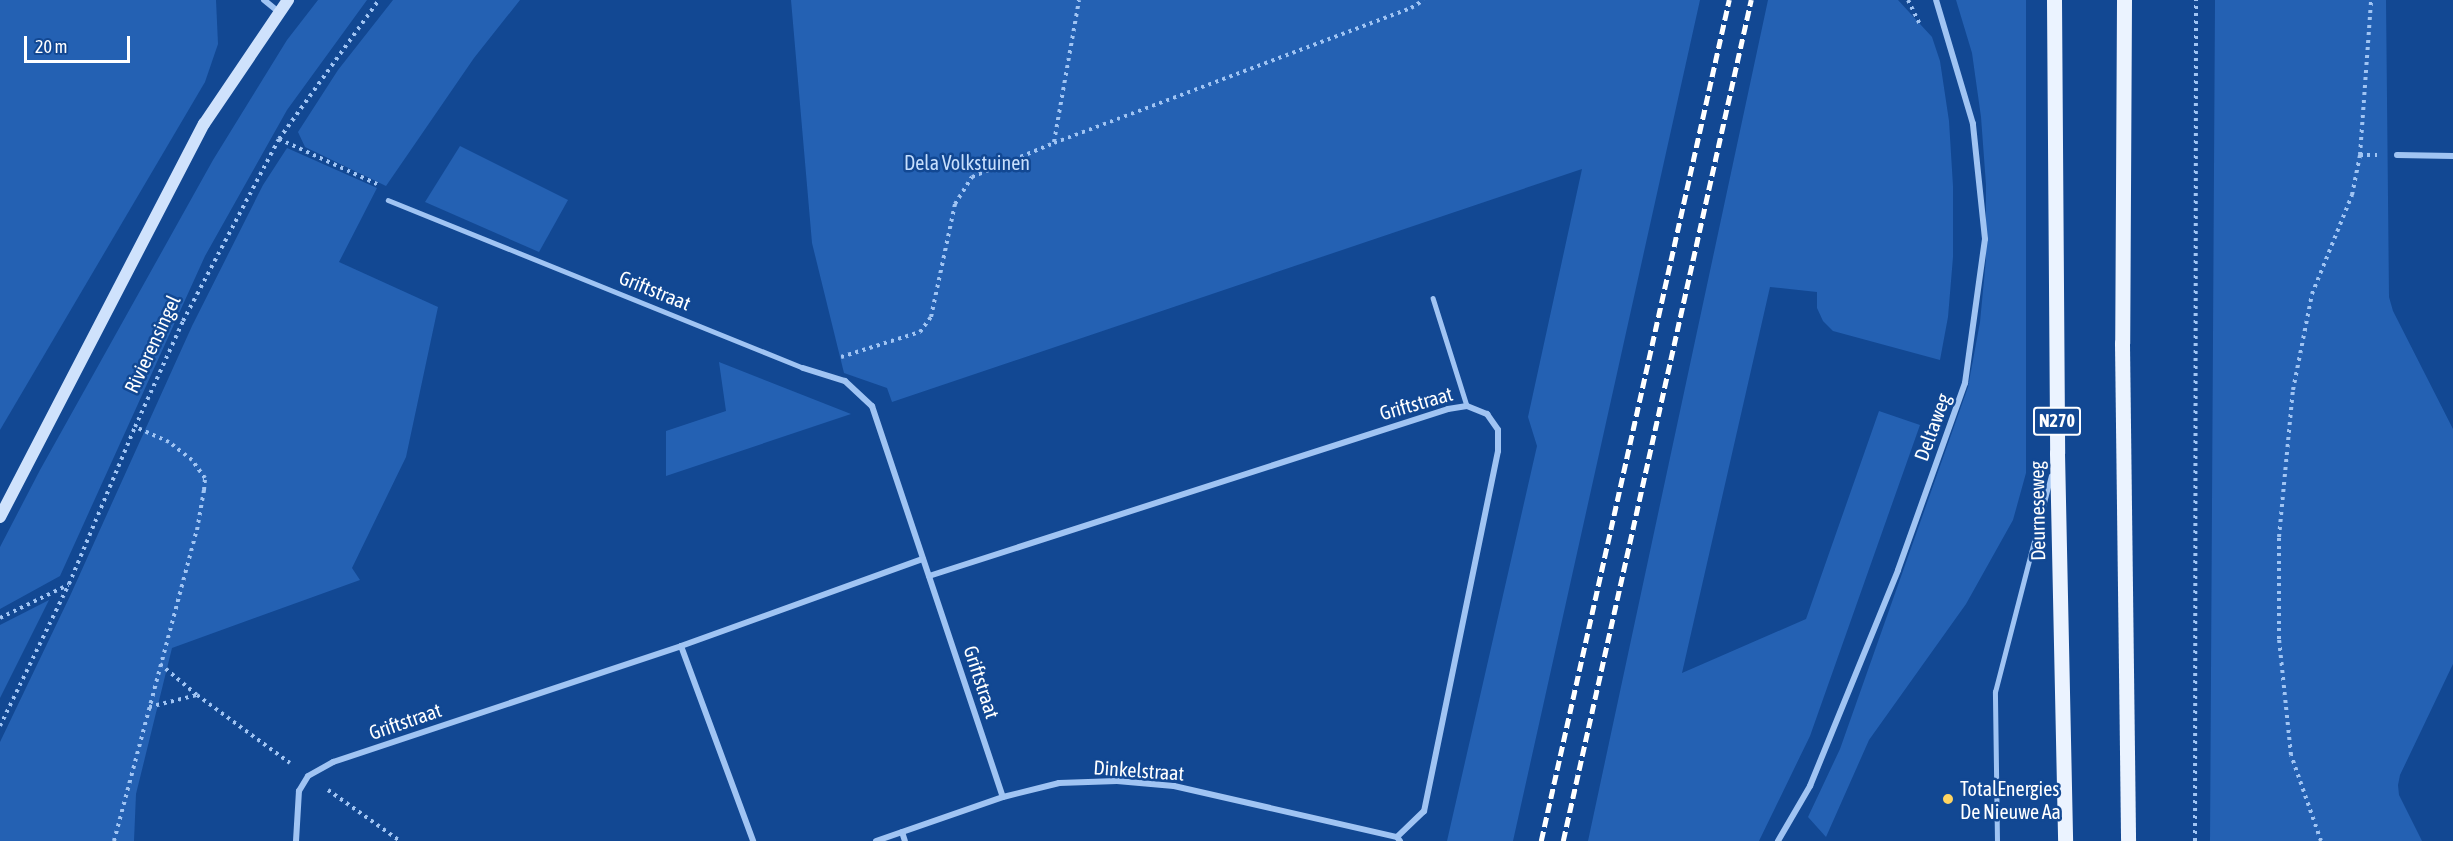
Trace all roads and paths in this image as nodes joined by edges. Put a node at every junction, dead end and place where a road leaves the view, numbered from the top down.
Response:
1 (264, 0) edge
2 (288, 0) edge
3 (379, 0) edge
4 (1079, 0) edge
5 (1424, 0) edge
6 (1936, 0) edge
7 (2054, 0) edge
8 (2124, 0) edge
9 (2196, 0) edge
10 (2371, 0) edge
11 (279, 12) junction
12 (279, 139) junction
13 (1054, 142) junction
14 (2360, 155) junction
15 (2397, 155) joint
16 (2453, 156) edge
17 (388, 200) joint
18 (1433, 298) dead end
19 (803, 368) junction
20 (1467, 406) junction
21 (135, 426) junction
22 (2057, 453) junction
23 (0, 517) edge
24 (923, 559) junction
25 (930, 576) junction
26 (69, 584) junction
27 (0, 618) edge
28 (681, 646) junction
29 (160, 664) junction
30 (197, 695) junction
31 (148, 707) junction
32 (0, 726) edge
33 (308, 776) junction
34 (1003, 797) junction
35 (902, 832) junction
36 (1399, 839) edge
37 (114, 841) edge
38 (296, 841) edge
39 (400, 841) edge
40 (753, 841) edge
41 (876, 841) edge
42 (905, 841) edge
43 (1778, 841) edge
44 (1997, 841) edge
45 (2065, 841) edge
46 (2128, 841) edge
47 (2195, 841) edge
48 (2320, 841) edge

1 - 11 street
2 - 11 main road
3 - 12 path, Rivierensingel
4 - 13 path
5 - 13 path
6 - 43 street, Deltaweg
7 - 22 main road, Deurneseweg / N270
8 - 46 main road
9 - 47 path
10 - 14 path
11 - 23 main road
12 - 17 path
12 - 21 path, Rivierensingel
13 - 19 path
14 - 15 path
14 - 48 path
15 - 16 street
17 - 19 lane, Griftstraat
18 - 20 lane
19 - 24 street, Griftstraat
20 - 25 street, Griftstraat
20 - 36 street, Griftstraat
21 - 26 path, Rivierensingel
21 - 29 path
22 - 44 lane
22 - 45 main road, Deurneseweg / N270
24 - 25 street, Griftstraat
24 - 28 street, Griftstraat
25 - 34 street, Griftstraat
26 - 27 path
26 - 32 path, Rivierensingel
28 - 33 street, Griftstraat
28 - 40 street
29 - 30 path
29 - 31 path
30 - 31 path
30 - 33 path
31 - 37 path
33 - 38 street
33 - 39 path
34 - 35 street, Dinkelstraat
34 - 36 street, Dinkelstraat
35 - 41 street, Dinkelstraat
35 - 42 street

